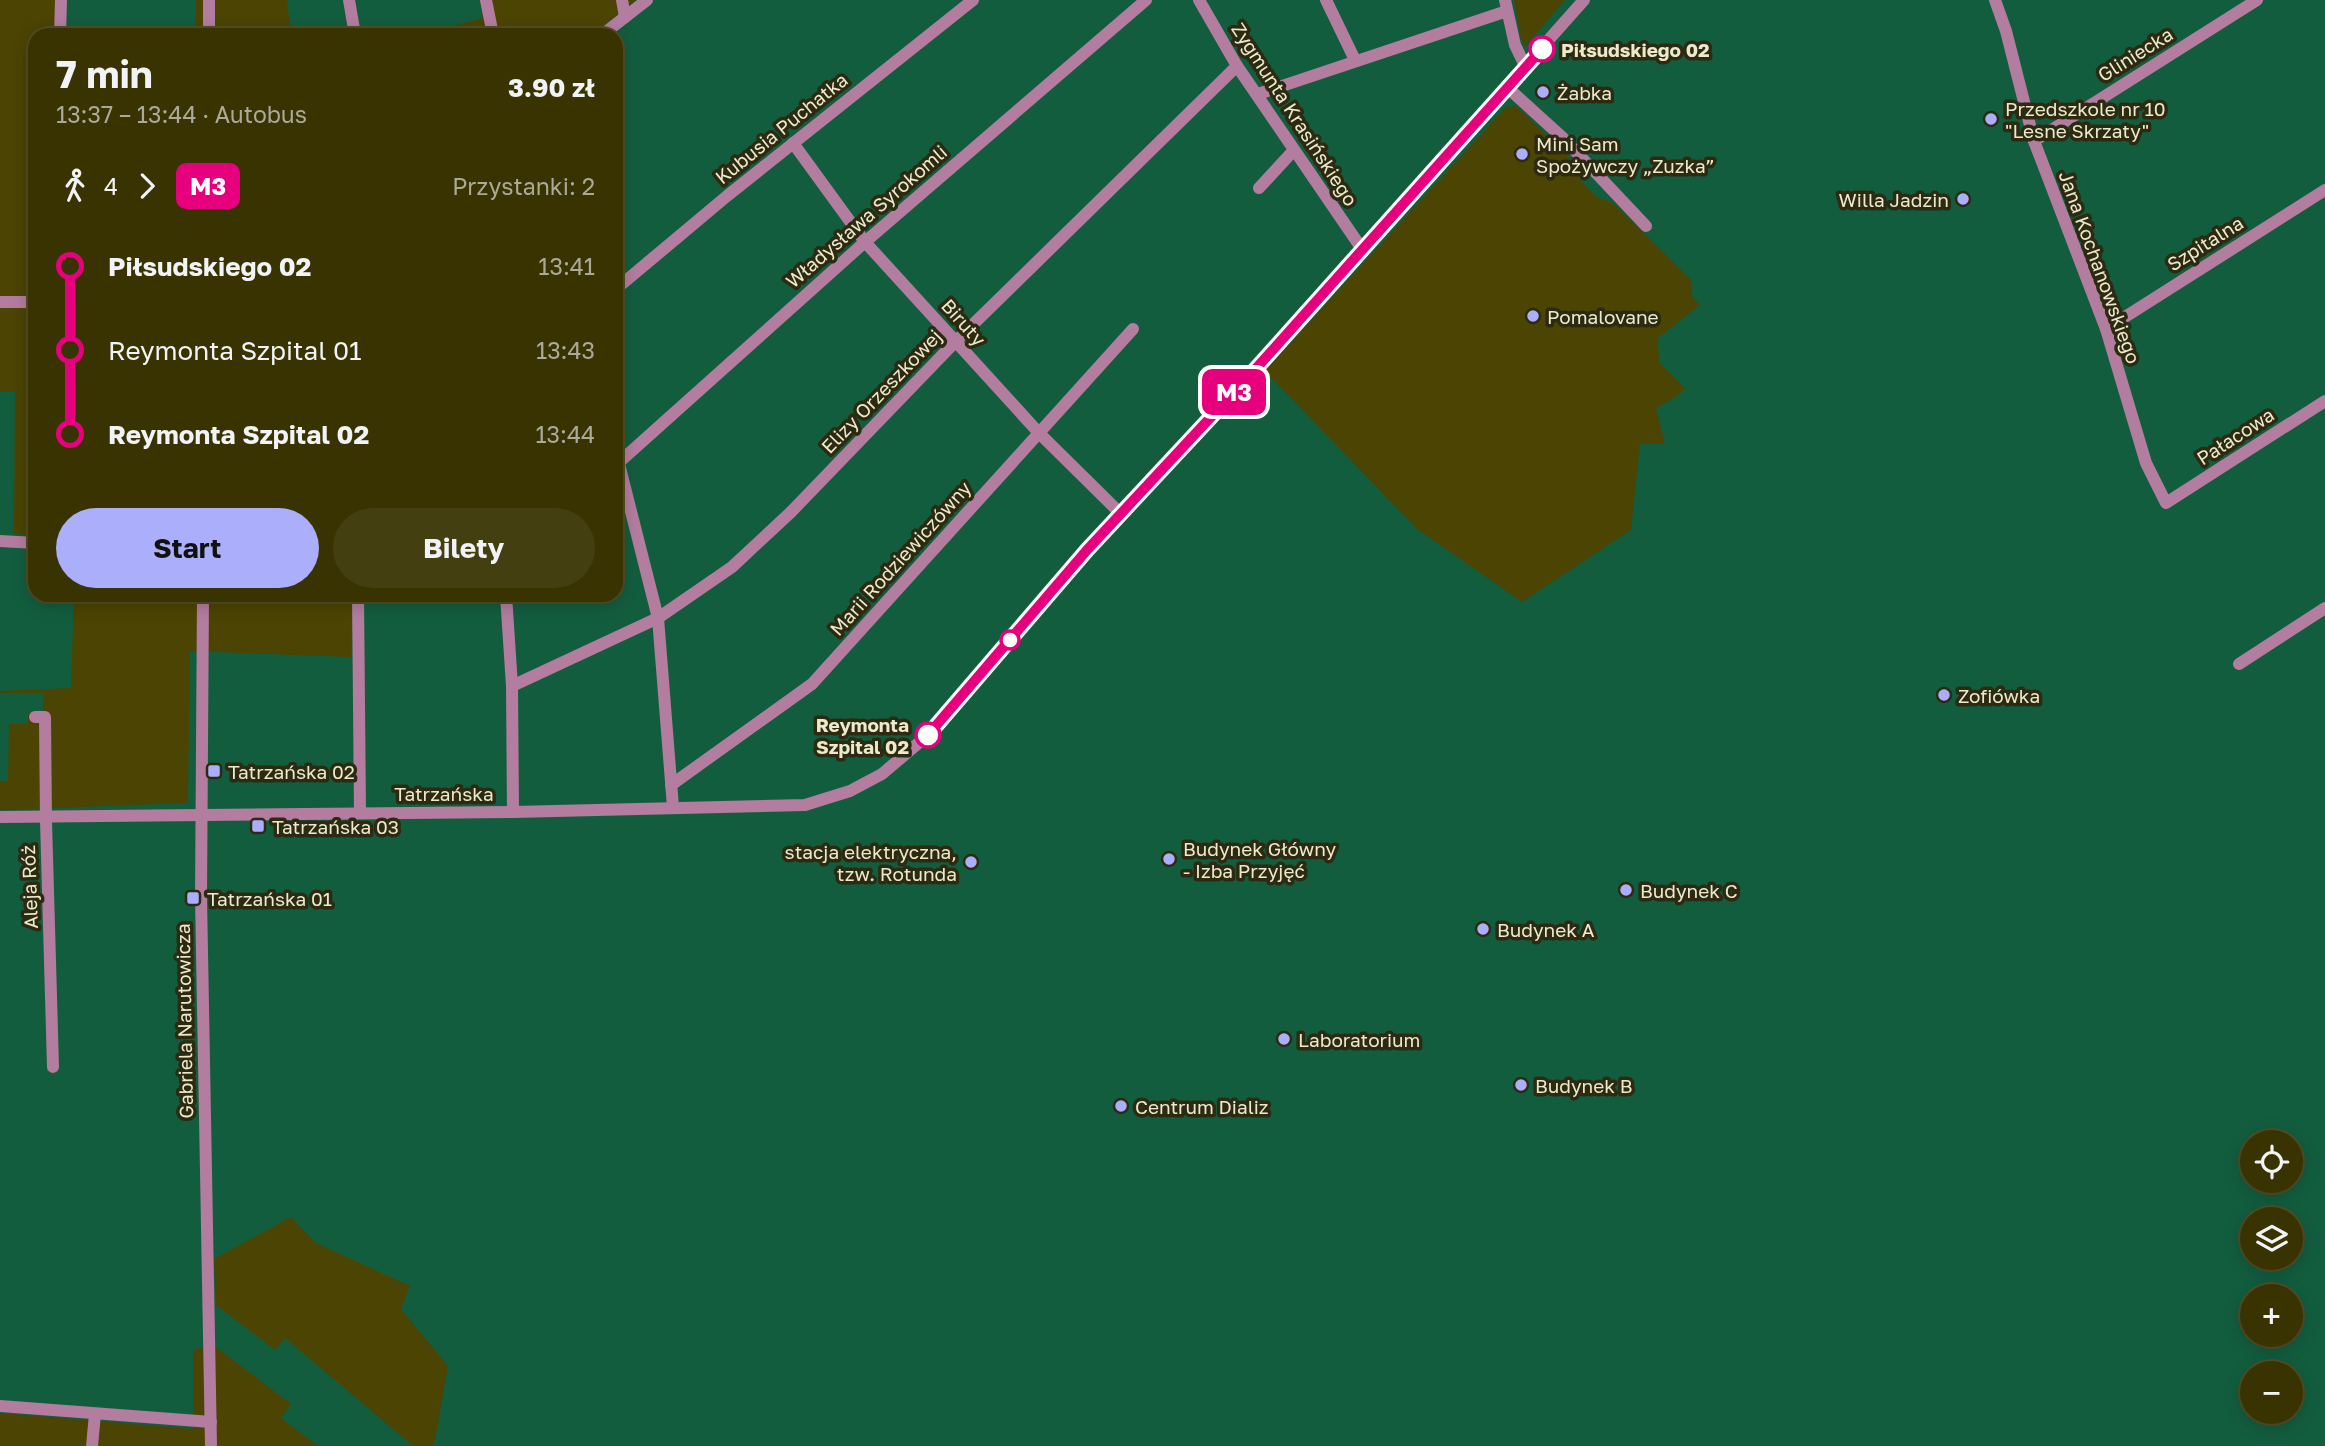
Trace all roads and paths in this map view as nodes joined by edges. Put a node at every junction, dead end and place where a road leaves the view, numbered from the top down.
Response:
1 (61, 0) edge
2 (209, 0) edge
3 (349, 0) edge
4 (486, 0) edge
5 (622, 0) edge
6 (646, 0) edge
7 (973, 0) edge
8 (1146, 0) edge
9 (1199, 0) edge
10 (1326, 0) edge
11 (1584, 0) edge
12 (1995, 0) edge
13 (2257, 0) edge
14 (1506, 5) edge
15 (625, 17) junction
16 (60, 28) edge
17 (209, 28) edge
18 (354, 28) edge
19 (492, 28) edge
20 (611, 28) edge
21 (1356, 60) junction
22 (1237, 66) junction
23 (1526, 68) junction
24 (1508, 88) junction
25 (1258, 94) junction
26 (2034, 141) junction
27 (793, 143) junction
28 (1294, 149) junction
29 (1259, 188) dead end
30 (2325, 190) edge
31 (1646, 226) dead end
32 (865, 242) junction
33 (1362, 249) junction
34 (623, 283) edge
35 (0, 302) edge
36 (28, 302) edge
37 (1133, 328) dead end
38 (2106, 329) junction
39 (955, 342) junction
40 (2325, 401) edge
41 (1039, 433) junction
42 (623, 460) edge
43 (623, 483) edge
44 (2166, 503) joint
45 (1121, 514) junction
46 (0, 541) edge
47 (28, 543) edge
48 (203, 602) edge
49 (358, 602) edge
50 (506, 602) edge
51 (2325, 608) edge
52 (658, 618) junction
53 (2239, 664) dead end
54 (512, 686) junction
55 (35, 717) dead end
56 (671, 785) junction
57 (673, 807) junction
58 (360, 812) junction
59 (513, 812) junction
60 (201, 814) junction
61 (46, 816) junction
62 (0, 817) edge
63 (53, 1067) dead end
64 (0, 1406) edge
65 (95, 1414) junction
66 (211, 1422) junction
67 (92, 1446) edge
68 (211, 1446) edge

1 - 16 street
2 - 17 street
3 - 18 street
4 - 19 street
5 - 15 street
6 - 15 street
7 - 27 street, Kubusia Puchatka
8 - 32 street, Władysława Syrokomli
9 - 22 street, Zygmunta Krasińskiego
10 - 21 street
11 - 23 street, Tatrzańska
12 - 26 street, Jana Kochanowskiego
13 - 26 street, Gliniecka
14 - 21 street
14 - 23 street
15 - 20 street
21 - 25 street
22 - 25 street, Zygmunta Krasińskiego
22 - 39 street, Elizy Orzeszkowej
23 - 24 street, Tatrzańska
24 - 31 street
24 - 33 street, Tatrzańska
25 - 28 street, Zygmunta Krasińskiego
26 - 38 street, Jana Kochanowskiego
27 - 32 street, Biruty
27 - 34 street, Kubusia Puchatka
28 - 29 street
28 - 33 street, Zygmunta Krasińskiego
30 - 38 street, Szpitalna
32 - 39 street, Biruty
32 - 42 street, Władysława Syrokomli
33 - 45 street, Tatrzańska
35 - 36 street
37 - 41 street, Marii Rodziewiczówny
38 - 44 street, Jana Kochanowskiego
39 - 41 street, Biruty
39 - 52 street, Elizy Orzeszkowej
40 - 44 street, Pałacowa
41 - 45 street, Biruty
41 - 56 street, Marii Rodziewiczówny
43 - 52 street
45 - 57 street, Tatrzańska
46 - 47 street
48 - 60 street, Gabriela Narutowicza
49 - 58 street
50 - 54 street
51 - 53 street
52 - 54 street, Elizy Orzeszkowej
52 - 56 street
54 - 59 street
55 - 61 street, Aleja Róż
56 - 57 street
57 - 59 street, Tatrzańska
58 - 59 street, Tatrzańska
58 - 60 street, Tatrzańska
60 - 61 street, Tatrzańska
60 - 66 street, Gabriela Narutowicza
61 - 62 street, Tatrzańska
61 - 63 street, Aleja Róż
64 - 65 street
65 - 66 street
65 - 67 street
66 - 68 street, Gabriela Narutowicza

